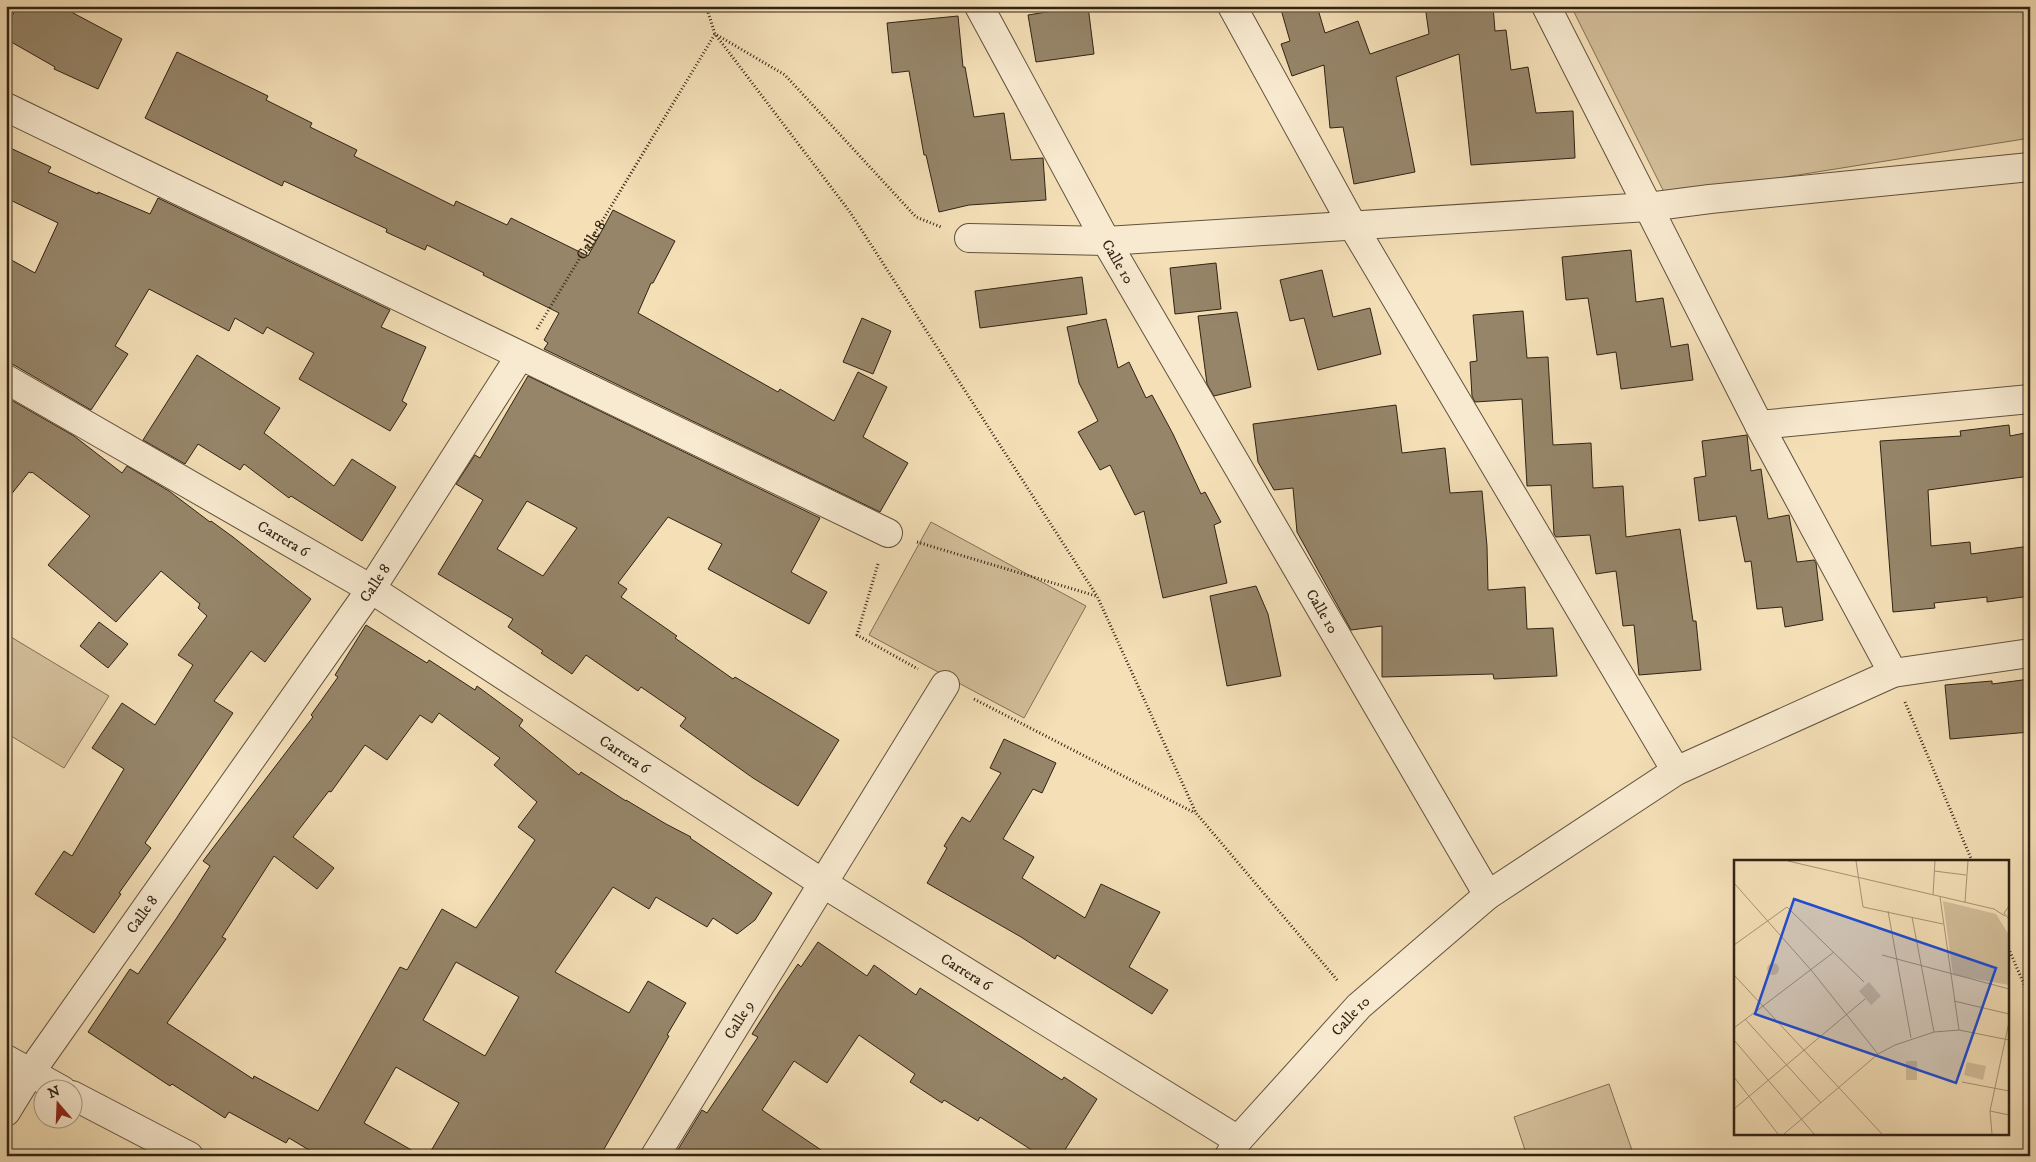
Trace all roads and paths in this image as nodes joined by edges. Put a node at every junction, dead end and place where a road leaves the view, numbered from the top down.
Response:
1 (706, 6) edge
2 (979, 6) edge
3 (1232, 6) edge
4 (1546, 6) edge
5 (714, 34) junction
6 (6, 107) edge
7 (2030, 167) edge
8 (1648, 208) junction
9 (1352, 226) junction
10 (969, 238) joint
11 (1106, 241) junction
12 (520, 356) junction
13 (6, 379) edge
14 (2030, 399) edge
15 (1759, 425) junction
16 (888, 533) junction
17 (372, 589) junction
18 (1097, 596) junction
19 (2030, 653) edge
20 (1893, 673) junction
21 (945, 685) junction
22 (1676, 771) junction
23 (1196, 813) junction
24 (1972, 860) edge
25 (824, 884) junction
26 (1488, 895) junction
27 (2008, 947) edge
28 (2030, 998) edge
29 (1359, 1006) junction
30 (6, 1059) edge
31 (30, 1073) junction
32 (43, 1080) edge
33 (82, 1100) edge
34 (6, 1112) edge
35 (1234, 1148) edge
36 (190, 1156) edge
37 (655, 1156) edge

1 - 5 path
2 - 11 street, Calle 10
3 - 9 street
4 - 8 street
5 - 10 path
5 - 12 path, Calle 8
5 - 18 path
6 - 12 street
7 - 8 street
8 - 9 street
8 - 15 street
9 - 11 street
9 - 22 street
10 - 11 street
11 - 26 street, Calle 10
12 - 16 street
12 - 17 street, Calle 8
13 - 17 street, Carrera 6
14 - 15 street
15 - 20 street
16 - 18 path
16 - 21 path
17 - 25 street, Carrera 6
17 - 31 street, Calle 8
18 - 23 path
19 - 20 street
20 - 22 street
20 - 24 path
21 - 23 path
21 - 25 street, Calle 9
22 - 26 street
23 - 29 path
25 - 35 street, Carrera 6
25 - 37 street, Calle 9
26 - 29 street, Calle 10
27 - 28 path
29 - 35 street, Calle 10
30 - 31 street
31 - 32 street
31 - 34 street, Calle 8
33 - 36 street

